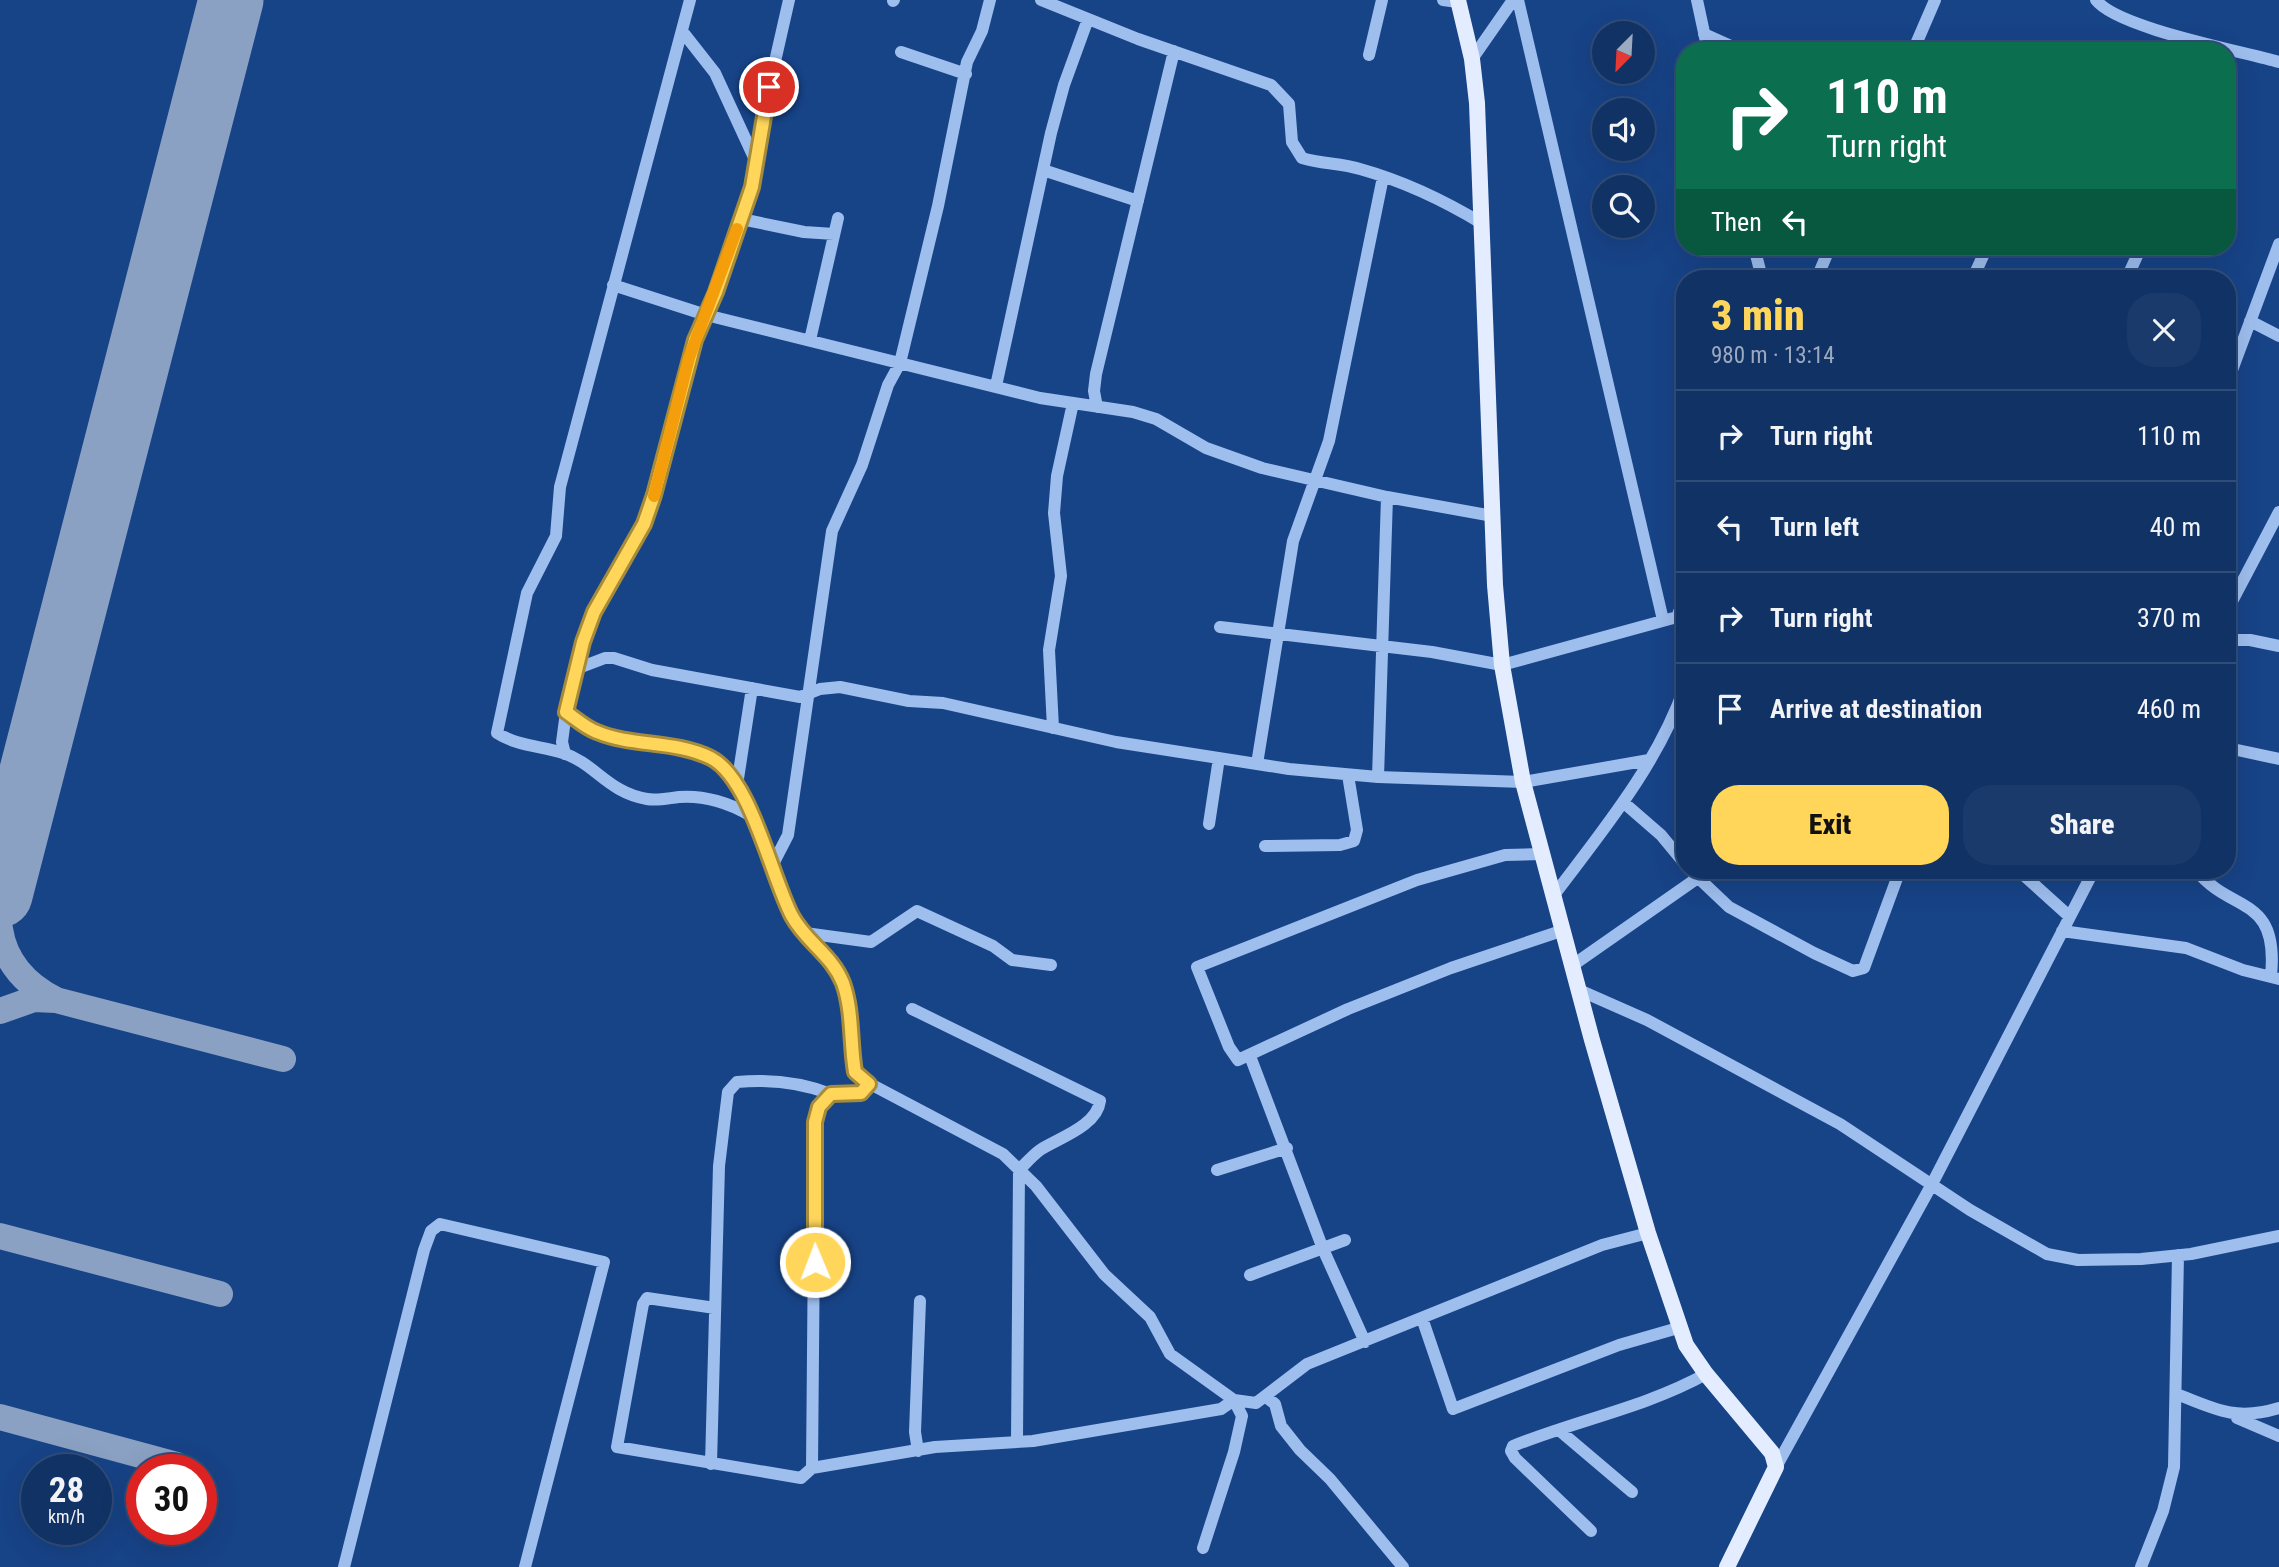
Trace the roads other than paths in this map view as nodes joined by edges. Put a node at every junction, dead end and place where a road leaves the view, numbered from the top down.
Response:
1 (690, 0) edge
2 (789, 0) edge
3 (990, 0) edge
4 (1041, 0) edge
5 (1382, 0) edge
6 (1515, 0) edge
7 (1697, 0) edge
8 (1935, 0) edge
9 (2096, 0) edge
10 (1453, 1) edge
11 (1088, 19) junction
12 (682, 31) junction
13 (1704, 34) junction
14 (1706, 42) edge
15 (1722, 42) edge
16 (1917, 42) edge
17 (2193, 42) edge
18 (2236, 49) edge
19 (1174, 51) junction
20 (901, 52) dead end
21 (1369, 55) dead end
22 (1472, 60) junction
23 (2279, 62) edge
24 (966, 74) junction
25 (757, 163) junction
26 (1043, 170) junction
27 (1383, 177) junction
28 (1138, 201) junction
29 (838, 218) dead end
30 (741, 219) junction
31 (1483, 224) junction
32 (834, 234) junction
33 (2279, 244) edge
34 (613, 285) junction
35 (706, 315) junction
36 (2250, 321) junction
37 (2279, 336) edge
38 (810, 340) junction
39 (2236, 359) edge
40 (900, 363) junction
41 (996, 386) junction
42 (1073, 403) junction
43 (1097, 407) junction
44 (1317, 481) junction
45 (1387, 497) junction
46 (2279, 512) edge
47 (1493, 516) junction
48 (2236, 594) edge
49 (1663, 620) junction
50 (1676, 621) edge
51 (1220, 627) dead end
52 (1279, 635) junction
53 (2236, 640) edge
54 (2279, 646) edge
55 (1383, 647) junction
56 (1502, 665) junction
57 (576, 669) junction
58 (752, 688) junction
59 (808, 696) junction
60 (566, 712) junction
61 (1676, 714) edge
62 (1053, 728) junction
63 (2236, 750) edge
64 (565, 754) junction
65 (1219, 758) junction
66 (2279, 759) edge
67 (1649, 760) junction
68 (1257, 764) junction
69 (1348, 775) junction
70 (1378, 777) junction
71 (1523, 782) junction
72 (737, 785) junction
73 (1623, 802) junction
74 (751, 816) junction
75 (1209, 824) dead end
76 (1265, 846) dead end
77 (1676, 853) edge
78 (1542, 854) junction
79 (772, 866) junction
80 (1686, 879) edge
81 (1699, 879) edge
82 (1897, 879) edge
83 (2028, 879) edge
84 (2089, 879) edge
85 (2208, 879) edge
86 (1553, 895) junction
87 (2070, 916) junction
88 (2279, 918) edge
89 (1564, 930) junction
90 (2062, 931) junction
91 (805, 933) junction
92 (2276, 938) junction
93 (1573, 964) junction
94 (1051, 965) dead end
95 (2275, 977) edge
96 (1579, 990) junction
97 (912, 1009) dead end
98 (1250, 1056) junction
99 (869, 1084) junction
100 (831, 1094) junction
101 (1287, 1148) junction
102 (1019, 1170) junction
103 (1217, 1170) dead end
104 (1931, 1186) junction
105 (1648, 1233) junction
106 (2279, 1236) edge
107 (1345, 1240) dead end
108 (1323, 1249) junction
109 (2178, 1255) junction
110 (1250, 1275) dead end
111 (920, 1301) dead end
112 (715, 1308) junction
113 (1422, 1318) junction
114 (1678, 1328) junction
115 (1364, 1342) junction
116 (1706, 1374) junction
117 (2177, 1394) junction
118 (1266, 1397) junction
119 (1234, 1400) junction
120 (2279, 1408) edge
121 (2231, 1415) junction
122 (1560, 1431) junction
123 (2279, 1436) edge
124 (1017, 1440) junction
125 (918, 1451) junction
126 (711, 1464) junction
127 (1776, 1467) junction
128 (812, 1468) junction
129 (1632, 1492) dead end
130 (1591, 1531) dead end
131 (1203, 1548) dead end
132 (344, 1567) edge
133 (525, 1567) edge
134 (1403, 1567) edge
135 (1727, 1567) edge
136 (2141, 1567) edge

1 - 12 street
2 - 25 street
3 - 24 street
4 - 11 street
5 - 21 street
6 - 22 street
6 - 49 street
7 - 13 street
8 - 16 street
9 - 17 street
10 - 22 main road
11 - 19 street
11 - 26 street
12 - 25 street
12 - 34 street
13 - 14 street
13 - 15 street
18 - 23 street
19 - 27 street
19 - 28 street
20 - 24 street
22 - 31 main road
24 - 40 street
25 - 30 street
26 - 28 street
26 - 41 street
27 - 31 street
27 - 44 street
28 - 43 street
29 - 32 street
30 - 32 street
30 - 35 street
31 - 47 main road
32 - 38 street
33 - 36 street
34 - 35 street
34 - 64 street
35 - 38 street
35 - 57 street
36 - 37 street
36 - 39 street
38 - 40 street
40 - 41 street
40 - 59 street
41 - 42 street
42 - 43 street
42 - 62 street
43 - 44 street
44 - 45 street
44 - 52 street
45 - 47 street
45 - 55 street
46 - 48 street
47 - 56 main road
49 - 50 street
49 - 56 street
51 - 52 street
52 - 55 street
52 - 68 street
53 - 54 street
55 - 56 street
55 - 70 street
56 - 71 main road
57 - 58 street
57 - 60 street
58 - 59 street
58 - 72 street
59 - 62 street
59 - 79 street
60 - 64 street
60 - 72 street
61 - 67 street
62 - 65 street
63 - 66 street
64 - 74 street
65 - 68 street
65 - 75 street
67 - 71 street
67 - 73 street
68 - 69 street
69 - 70 street
69 - 76 street
70 - 71 street
71 - 78 main road
72 - 74 street
73 - 77 street
73 - 86 street
74 - 79 street
78 - 86 main road
78 - 98 street
79 - 91 street
80 - 93 street
81 - 82 street
83 - 87 street
84 - 87 street
85 - 92 street
86 - 89 main road
87 - 90 street
88 - 92 street
89 - 93 main road
89 - 98 street
90 - 95 street
90 - 104 street
91 - 94 street
91 - 99 street
92 - 95 street
93 - 96 main road
96 - 104 street
96 - 105 main road
97 - 102 street
98 - 101 street
99 - 100 street
99 - 102 street
100 - 112 street
100 - 128 street
101 - 103 street
101 - 108 street
102 - 119 street
102 - 124 street
104 - 109 street
104 - 127 street
105 - 113 street
105 - 114 main road
106 - 109 street
107 - 108 street
108 - 110 street
108 - 115 street
109 - 117 street
111 - 125 street
112 - 126 street
112 - 126 street
113 - 114 street
113 - 115 street
114 - 116 main road
115 - 118 street
116 - 122 street
116 - 127 main road
117 - 121 street
117 - 136 street
118 - 119 street
118 - 134 street
119 - 124 street
119 - 131 street
120 - 121 street
121 - 123 street
122 - 129 street
122 - 130 street
124 - 125 street
125 - 128 street
126 - 128 street
127 - 135 main road
132 - 133 street

